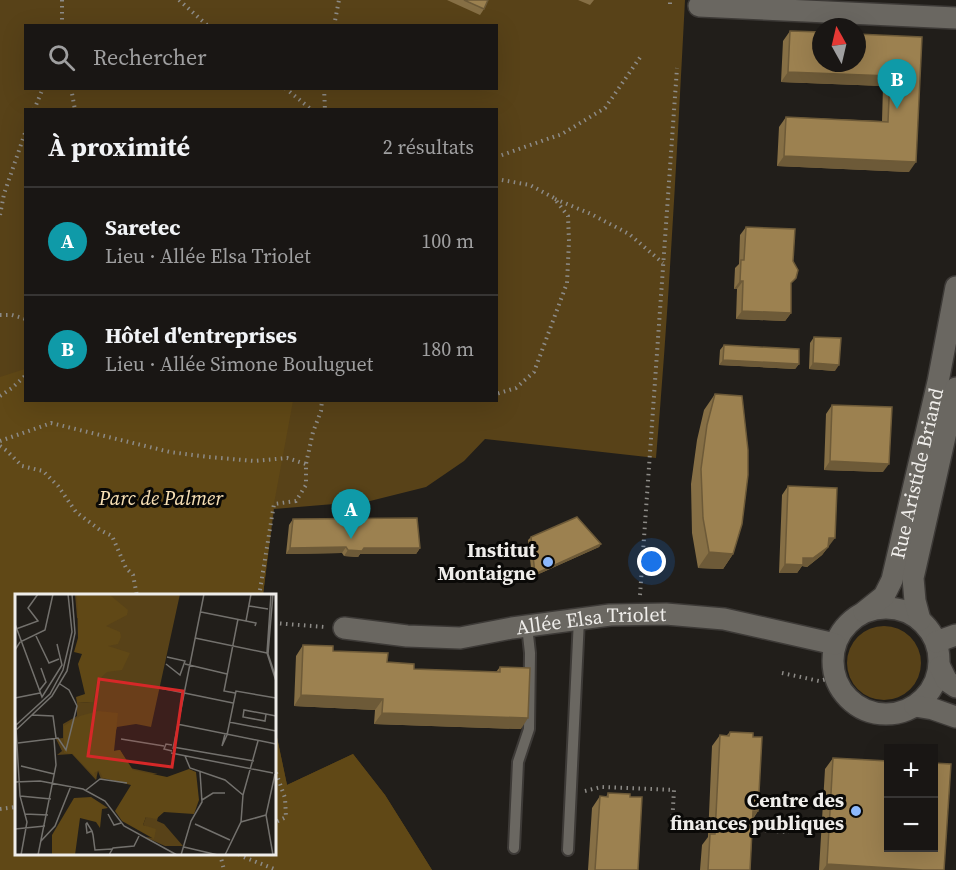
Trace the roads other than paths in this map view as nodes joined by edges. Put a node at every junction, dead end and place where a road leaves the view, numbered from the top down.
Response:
1 (699, 6) dead end
2 (956, 18) edge
3 (956, 287) edge
4 (950, 385) edge
5 (864, 612) junction
6 (579, 619) junction
7 (920, 620) junction
8 (526, 626) junction
9 (344, 628) road end
10 (956, 635) edge
11 (936, 642) junction
12 (835, 644) junction
13 (940, 667) junction
14 (956, 687) edge
15 (915, 706) junction
16 (956, 717) edge
17 (514, 848) dead end
18 (568, 850) dead end

1 - 2 street
3 - 4 street, Rue Aristide Briand
4 - 5 street, Rue Aristide Briand
4 - 7 street, Rue Aristide Briand
5 - 7 street
5 - 12 street
6 - 8 street, Allée Elsa Triolet
6 - 12 street, Allée Elsa Triolet
6 - 18 lane
7 - 11 street
8 - 9 street, Allée Elsa Triolet
8 - 17 lane
10 - 11 street
11 - 13 street
12 - 15 street
13 - 14 street
13 - 15 street
15 - 16 street

